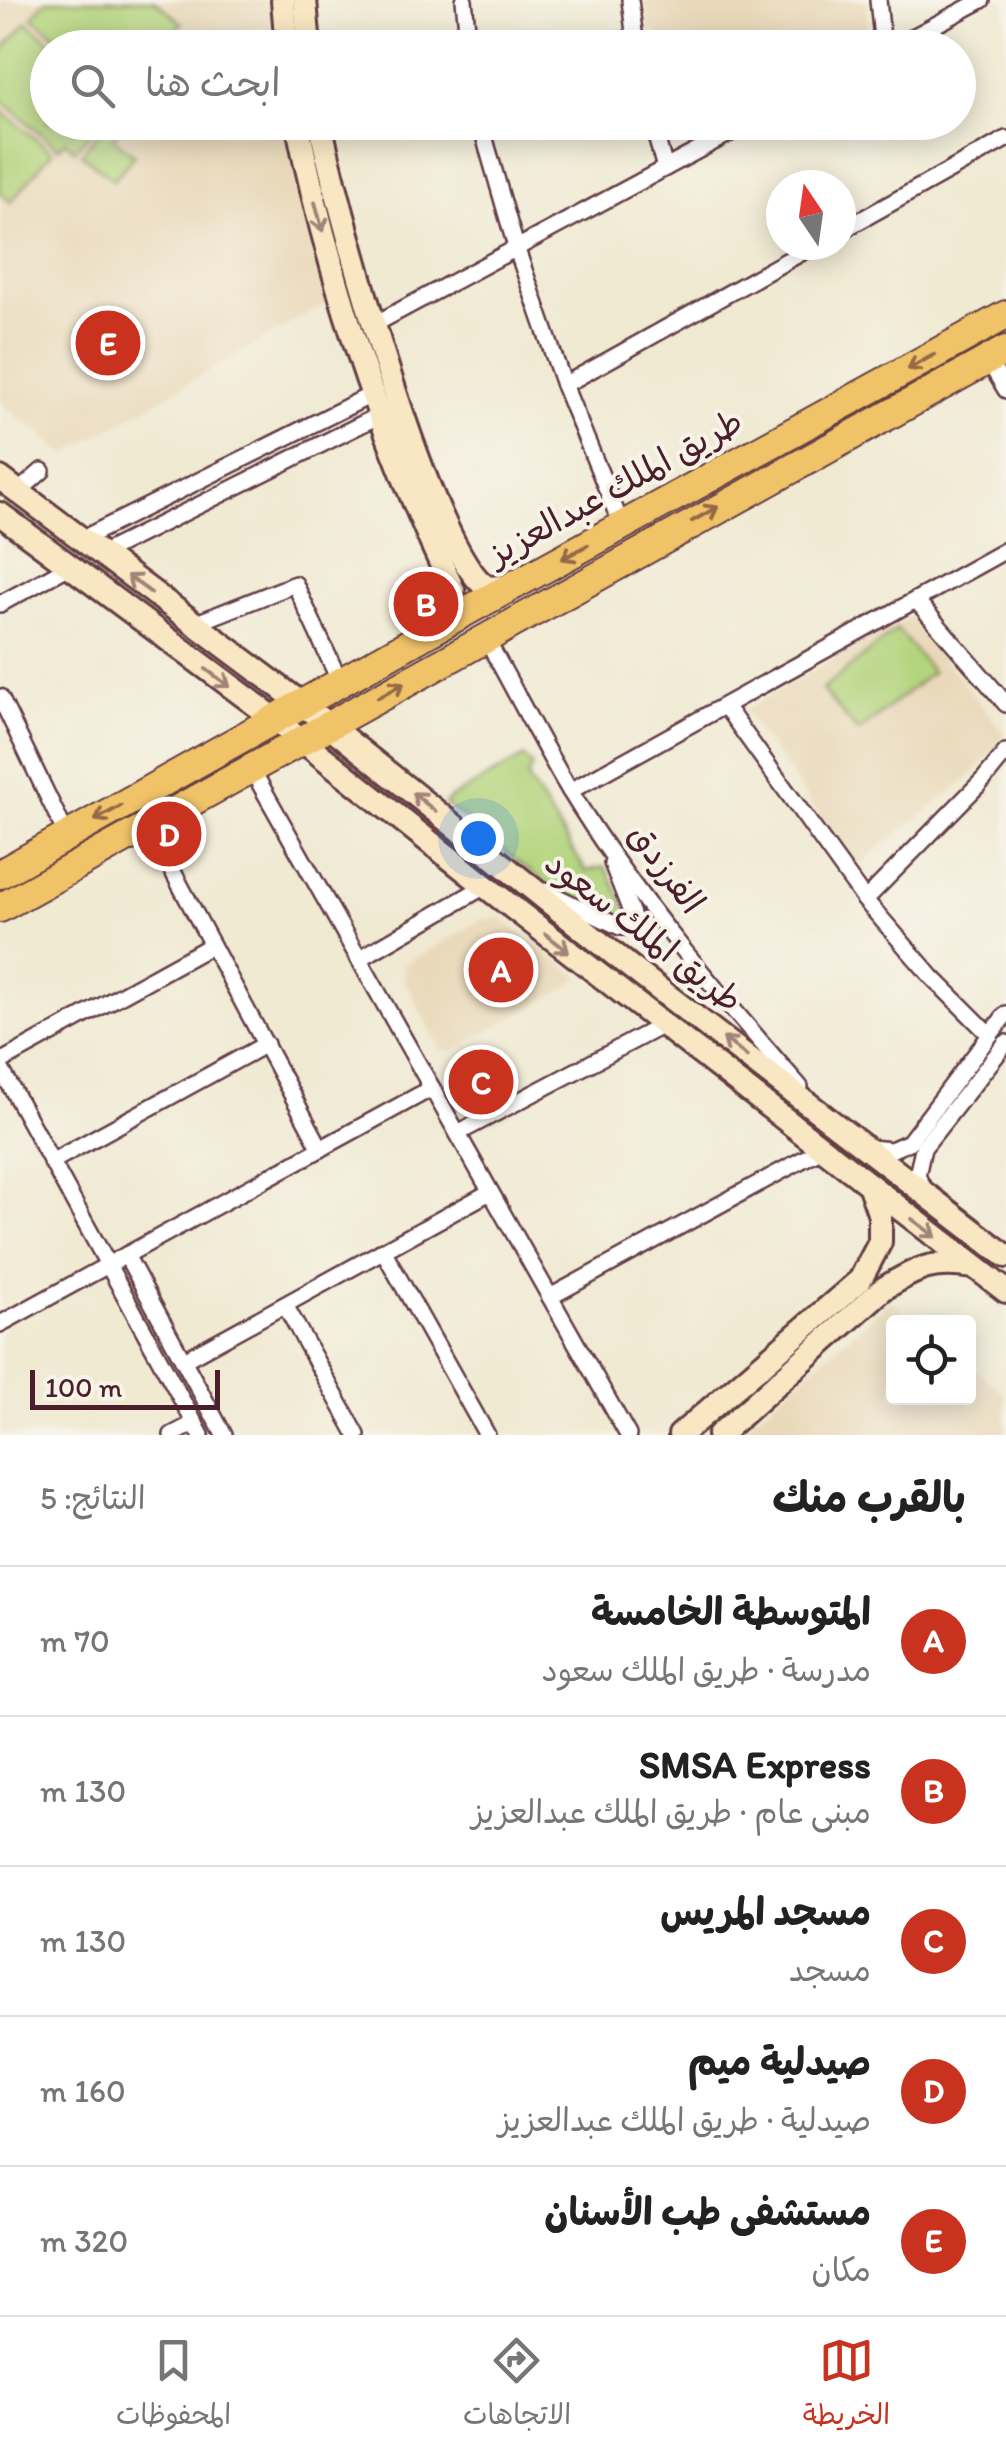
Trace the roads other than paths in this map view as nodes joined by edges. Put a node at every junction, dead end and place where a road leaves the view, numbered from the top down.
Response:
1 (283, 0) edge
2 (305, 0) edge
3 (464, 0) edge
4 (630, 0) edge
5 (878, 0) edge
6 (982, 0) edge
7 (285, 30) edge
8 (308, 30) edge
9 (467, 30) edge
10 (634, 30) edge
11 (880, 30) edge
12 (926, 30) edge
13 (1006, 139) edge
14 (301, 140) edge
15 (323, 140) edge
16 (485, 140) edge
17 (657, 140) edge
18 (717, 140) edge
19 (665, 168) junction
20 (856, 223) edge
21 (516, 247) junction
22 (788, 260) edge
23 (1006, 314) edge
24 (374, 325) junction
25 (997, 355) edge
26 (564, 385) junction
27 (1006, 390) edge
28 (377, 405) junction
29 (42, 470) dead end
30 (9, 485) edge
31 (0, 514) edge
32 (622, 526) junction
33 (80, 540) junction
34 (1006, 550) edge
35 (100, 555) junction
36 (68, 567) junction
37 (512, 586) junction
38 (916, 600) junction
39 (0, 604) edge
40 (194, 624) junction
41 (444, 624) junction
42 (485, 637) junction
43 (340, 682) junction
44 (0, 698) edge
45 (302, 704) junction
46 (1006, 704) edge
47 (724, 706) junction
48 (275, 719) junction
49 (327, 725) junction
50 (300, 740) junction
51 (1006, 752) edge
52 (251, 768) junction
53 (570, 792) junction
54 (148, 825) junction
55 (67, 836) junction
56 (604, 840) junction
57 (0, 874) edge
58 (526, 883) junction
59 (484, 886) junction
60 (866, 900) junction
61 (0, 908) edge
62 (212, 945) junction
63 (359, 959) junction
64 (629, 966) junction
65 (614, 988) junction
66 (1006, 1014) edge
67 (663, 1026) junction
68 (990, 1036) junction
69 (1006, 1042) edge
70 (266, 1044) junction
71 (0, 1065) edge
72 (432, 1088) junction
73 (825, 1116) junction
74 (458, 1133) junction
75 (862, 1145) junction
76 (321, 1148) junction
77 (822, 1149) junction
78 (51, 1162) junction
79 (869, 1186) junction
80 (490, 1192) junction
81 (927, 1195) junction
82 (384, 1250) junction
83 (126, 1255) junction
84 (1006, 1256) edge
85 (108, 1265) junction
86 (975, 1267) junction
87 (1006, 1291) edge
88 (550, 1298) junction
89 (285, 1305) junction
90 (0, 1324) edge
91 (184, 1360) junction
92 (198, 1429) edge
93 (172, 1435) edge
94 (224, 1435) edge
95 (357, 1435) edge
96 (487, 1435) edge
97 (628, 1435) edge
98 (680, 1435) edge
99 (719, 1435) edge

1 - 7 street
2 - 8 street
3 - 9 street
4 - 10 street
5 - 11 street
6 - 12 street
13 - 20 street
14 -> 28 street
15 - 24 street
16 - 21 street
17 - 19 street
18 - 19 street
19 - 21 street
21 - 24 street
21 - 26 street
22 - 26 street
23 -> 32 highway, طريق الملك عبدالعزيز
24 - 37 street
25 - 27 street
42 -> 25 highway, طريق الملك عبدالعزيز
26 - 32 street
28 - 33 street
28 - 35 street
28 - 41 street
29 - 30 street
30 - 33 street, طريق الملك سعود
31 - 36 street, طريق الملك سعود
32 -> 37 highway, طريق الملك عبدالعزيز
33 - 35 street, طريق الملك سعود
34 - 38 street
40 -> 35 street, طريق الملك سعود
36 - 39 street
36 -> 48 street, طريق الملك سعود
37 - 41 highway, طريق الملك عبدالعزيز
38 - 46 street
38 - 47 street
40 - 43 street
40 - 45 street, طريق الملك سعود
41 - 43 highway, طريق الملك عبدالعزيز
49 -> 42 highway, طريق الملك عبدالعزيز
42 - 53 street, الفرزدق
43 - 45 highway, طريق الملك عبدالعزيز
44 - 55 street
45 - 48 highway, طريق الملك عبدالعزيز
45 - 49 street, طريق الملك سعود
47 - 53 street
47 - 60 street
48 - 50 street, طريق الملك سعود
48 -> 55 highway, طريق الملك عبدالعزيز
49 - 50 highway, طريق الملك عبدالعزيز
58 -> 49 street, طريق الملك سعود
50 - 52 highway, طريق الملك عبدالعزيز
50 - 59 street, طريق الملك سعود
51 - 60 street
52 - 54 highway, طريق الملك عبدالعزيز
52 - 63 street
53 - 56 street, الفرزدق
54 - 61 highway, طريق الملك عبدالعزيز
54 - 62 street
55 - 57 highway, طريق الملك عبدالعزيز
56 - 58 street
56 - 73 street, الفرزدق
58 - 64 street, طريق الملك سعود
59 - 63 street
59 -> 65 street, طريق الملك سعود
60 - 68 street
62 - 70 street
62 - 71 street
63 - 72 street
64 - 65 street
73 -> 64 street, طريق الملك سعود
65 - 67 street, طريق الملك سعود
66 - 68 street
67 - 74 street
67 - 77 street, طريق الملك سعود
68 - 75 street
69 - 81 street
70 - 76 street
70 - 78 street
71 - 78 street
72 - 74 street
72 - 76 street
73 - 75 street, طريق الملك سعود
74 - 80 street
75 - 81 street, طريق الملك سعود
76 - 83 street
77 - 79 street, طريق الملك سعود
77 - 88 street
78 - 85 street
79 -> 86 street, طريق الملك سعود
79 - 98 street
80 - 82 street
80 - 88 street
81 - 84 street, طريق الملك سعود
82 - 89 street
82 - 96 street
83 - 85 street
83 - 91 street
85 - 90 street
85 - 92 street
86 - 87 street, طريق الملك سعود
86 - 99 street
88 - 97 street
89 - 91 street
89 - 95 street
91 - 94 street
92 - 93 street

